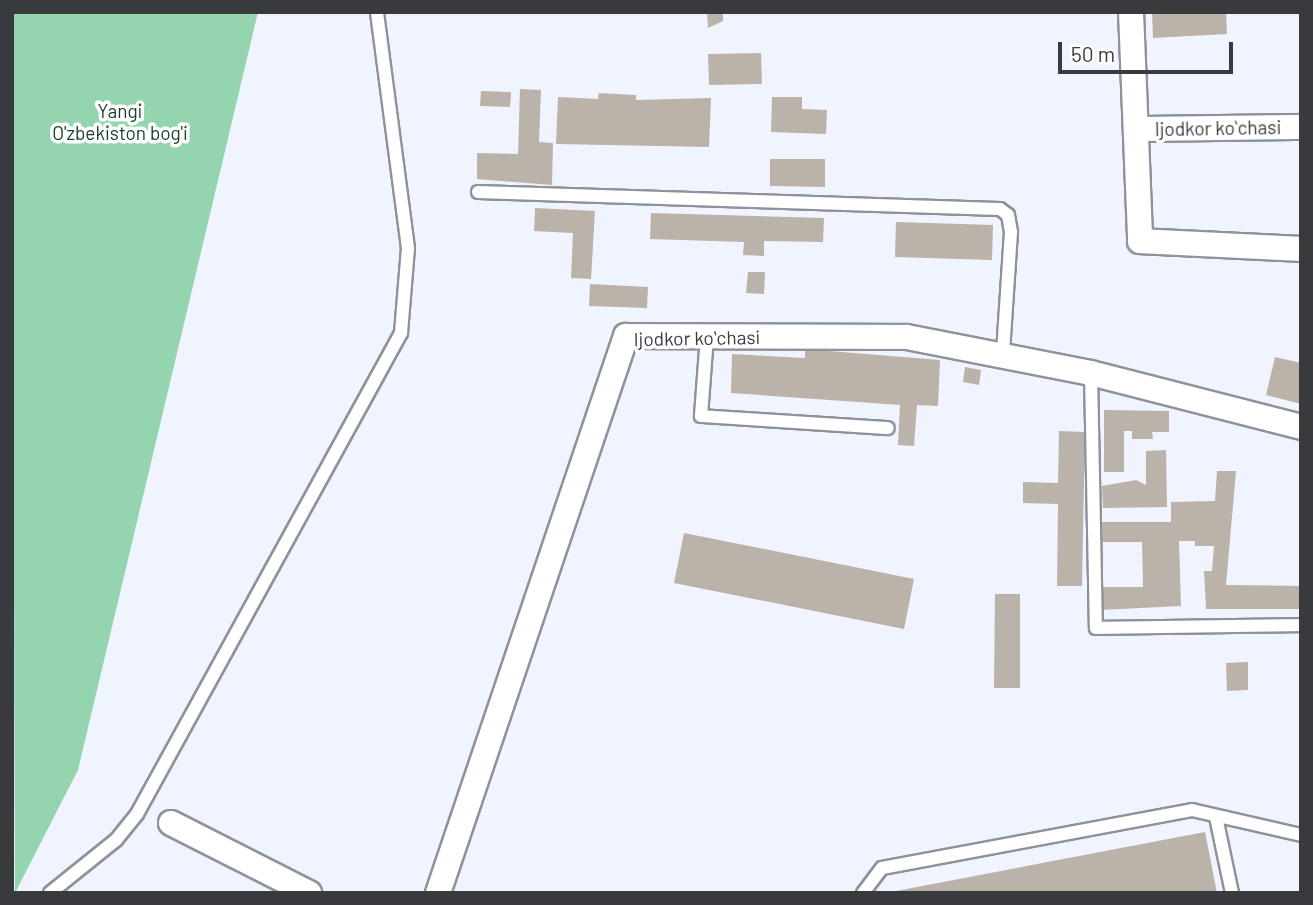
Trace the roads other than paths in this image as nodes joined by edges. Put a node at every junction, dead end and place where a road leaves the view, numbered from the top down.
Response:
1 (377, 12) edge
2 (1131, 12) edge
3 (1301, 127) edge
4 (1136, 129) junction
5 (478, 192) dead end
6 (1301, 249) edge
7 (706, 336) junction
8 (1003, 353) junction
9 (1091, 373) junction
10 (1301, 426) edge
11 (888, 428) dead end
12 (1301, 625) edge
13 (1216, 817) junction
14 (171, 823) dead end
15 (1301, 835) edge
16 (50, 893) edge
17 (309, 893) edge
18 (438, 893) edge
19 (863, 893) edge
20 (1233, 893) edge

1 - 16 lane
2 - 4 street, Ijodkor koʻchasi
3 - 4 street, Ijodkor koʻchasi
4 - 6 street, Ijodkor koʻchasi
5 - 8 lane
7 - 8 street, Ijodkor koʻchasi
7 - 11 lane
7 - 18 street, Ijodkor koʻchasi
8 - 9 street, Ijodkor koʻchasi
9 - 10 street, Ijodkor koʻchasi
9 - 12 lane
13 - 15 lane
13 - 19 lane
13 - 20 lane
14 - 17 street

